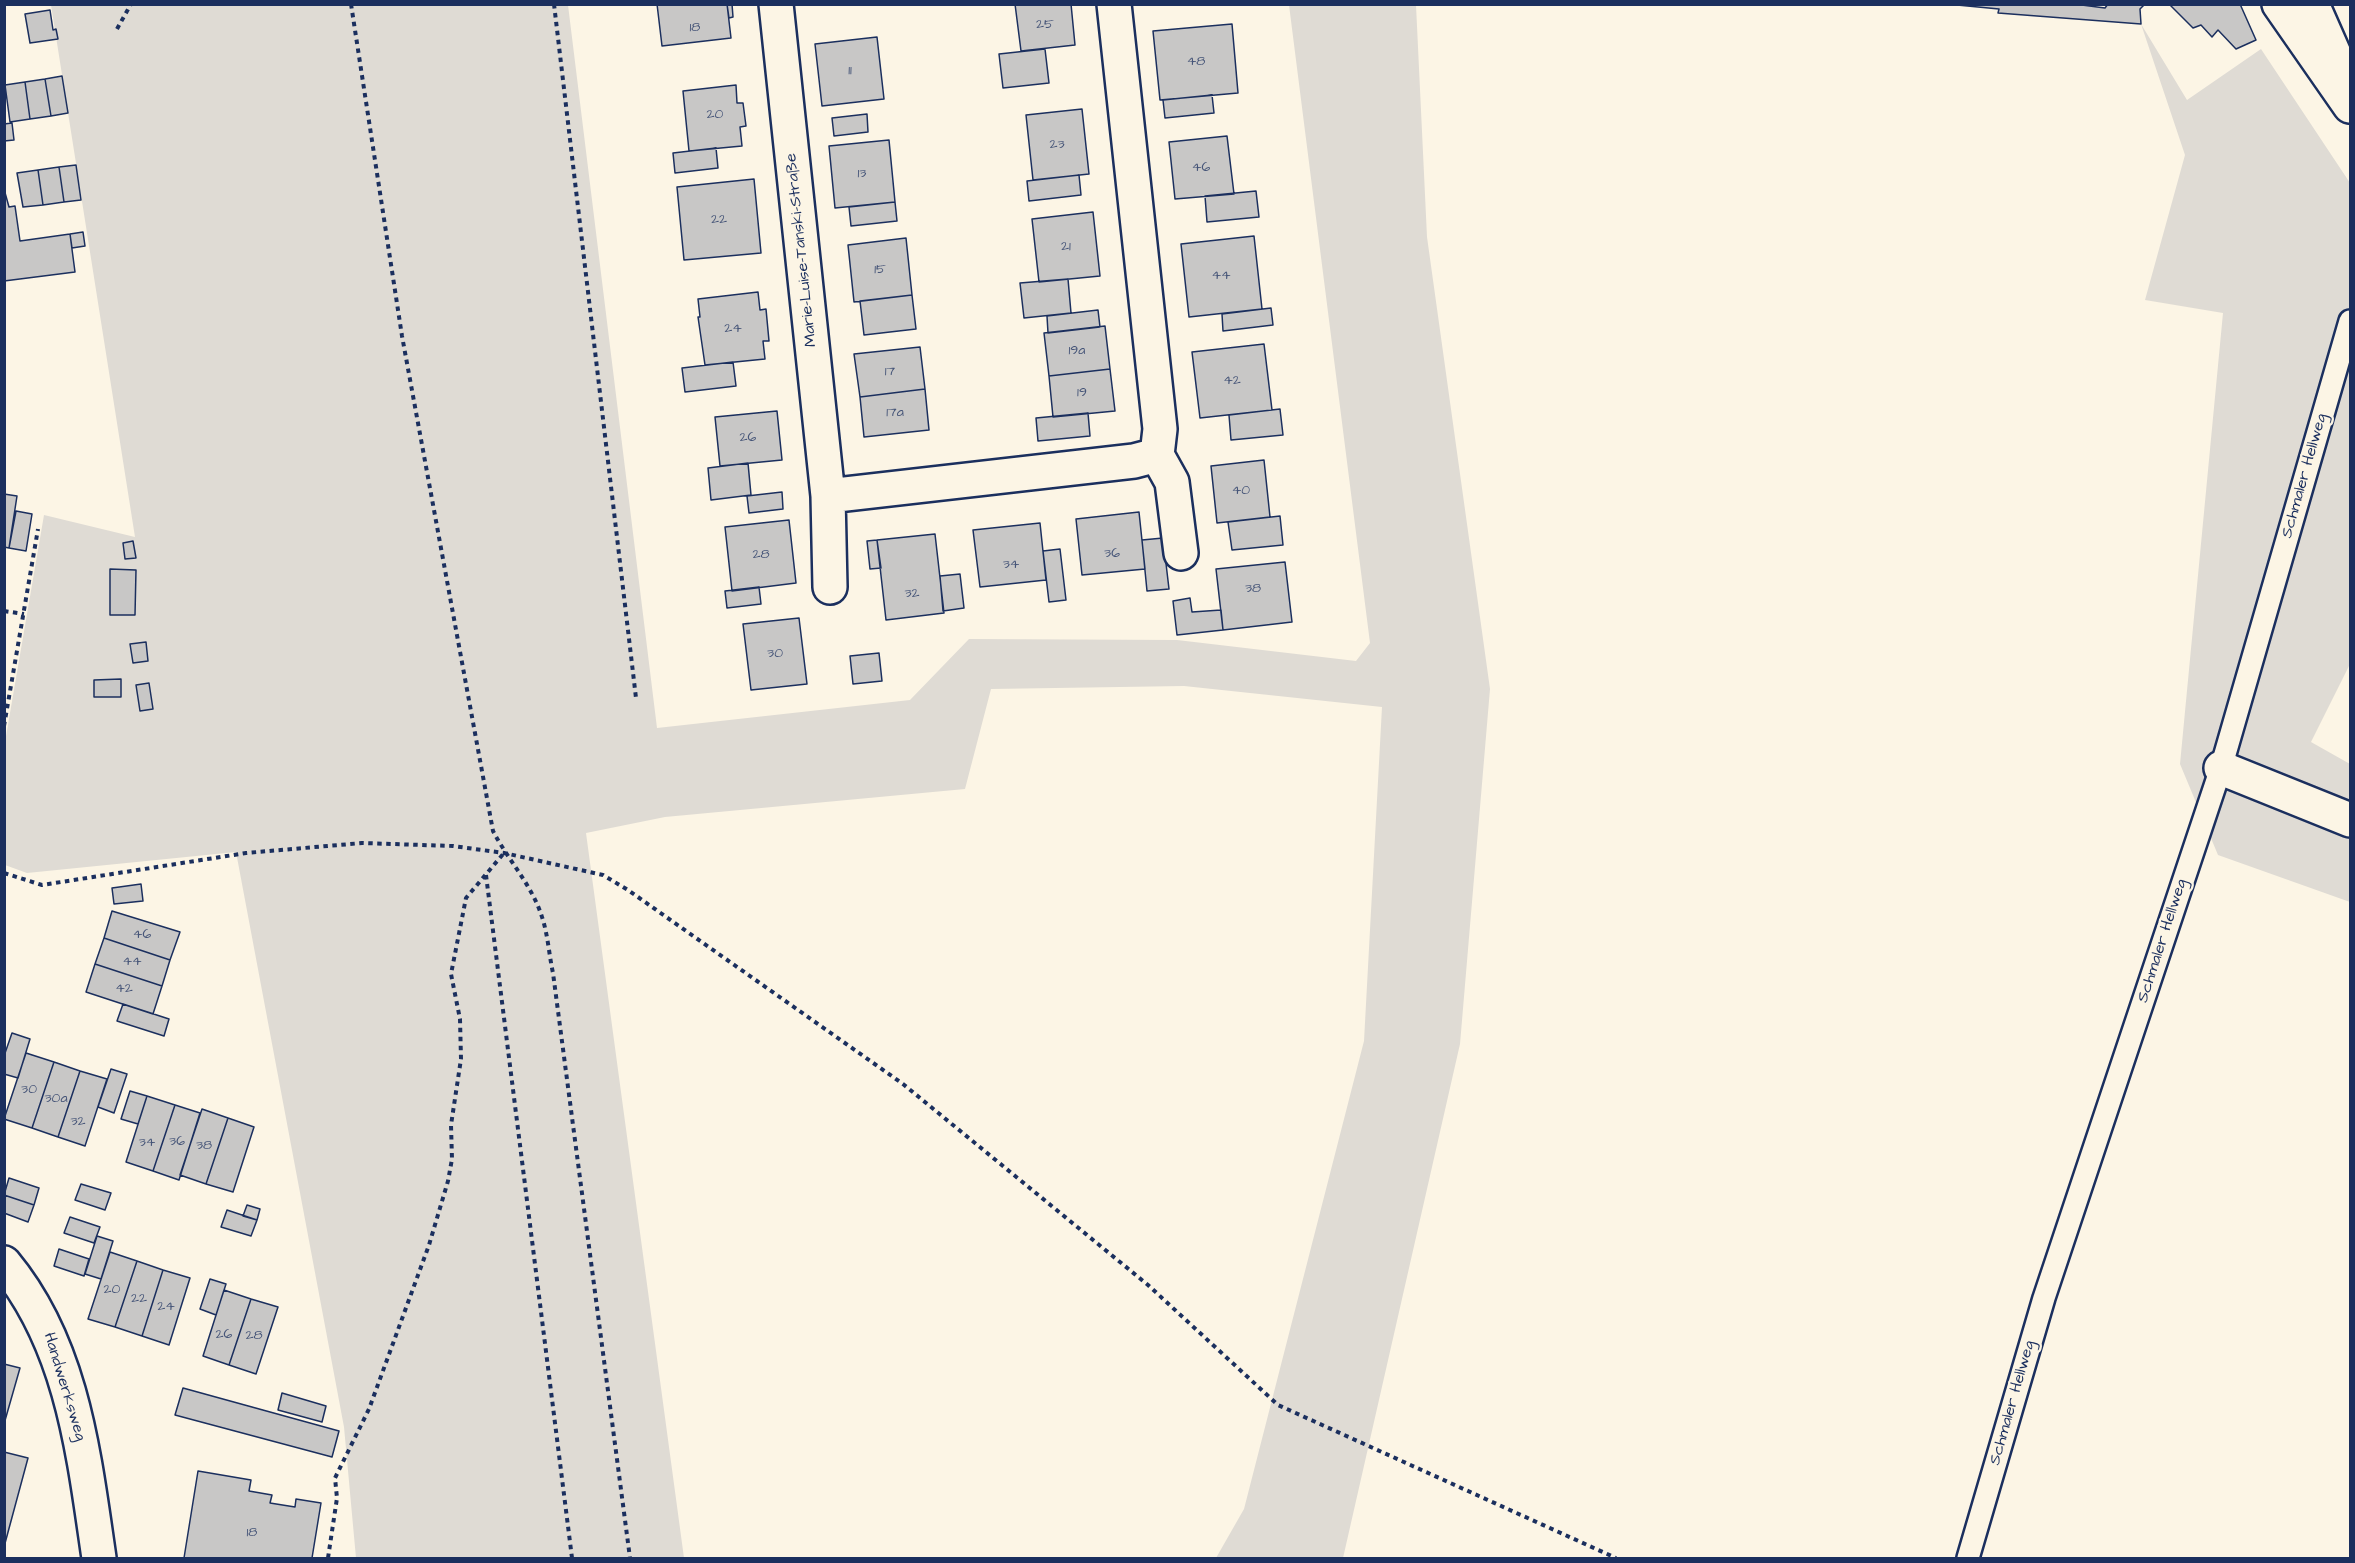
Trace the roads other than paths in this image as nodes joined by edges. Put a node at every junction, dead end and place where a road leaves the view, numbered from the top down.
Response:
1 (776, 4) edge
2 (1114, 4) edge
3 (2279, 4) edge
4 (2312, 4) edge
5 (2350, 92) edge
6 (2350, 106) edge
7 (2350, 326) edge
8 (1157, 455) junction
9 (828, 496) junction
10 (1181, 553) dead end
11 (830, 587) dead end
12 (2221, 768) junction
13 (2350, 820) edge
14 (4, 1263) edge
15 (99, 1558) edge
16 (1968, 1558) edge

1 - 9 street, Marie-Luise-Tanski-Straße
2 - 8 street
3 - 6 street
4 - 5 street
7 - 12 lane, Schmaler Hellweg
8 - 9 street
8 - 10 street
9 - 11 street, Marie-Luise-Tanski-Straße
12 - 13 street
12 - 16 lane, Schmaler Hellweg
14 - 15 street, Handwerksweg

